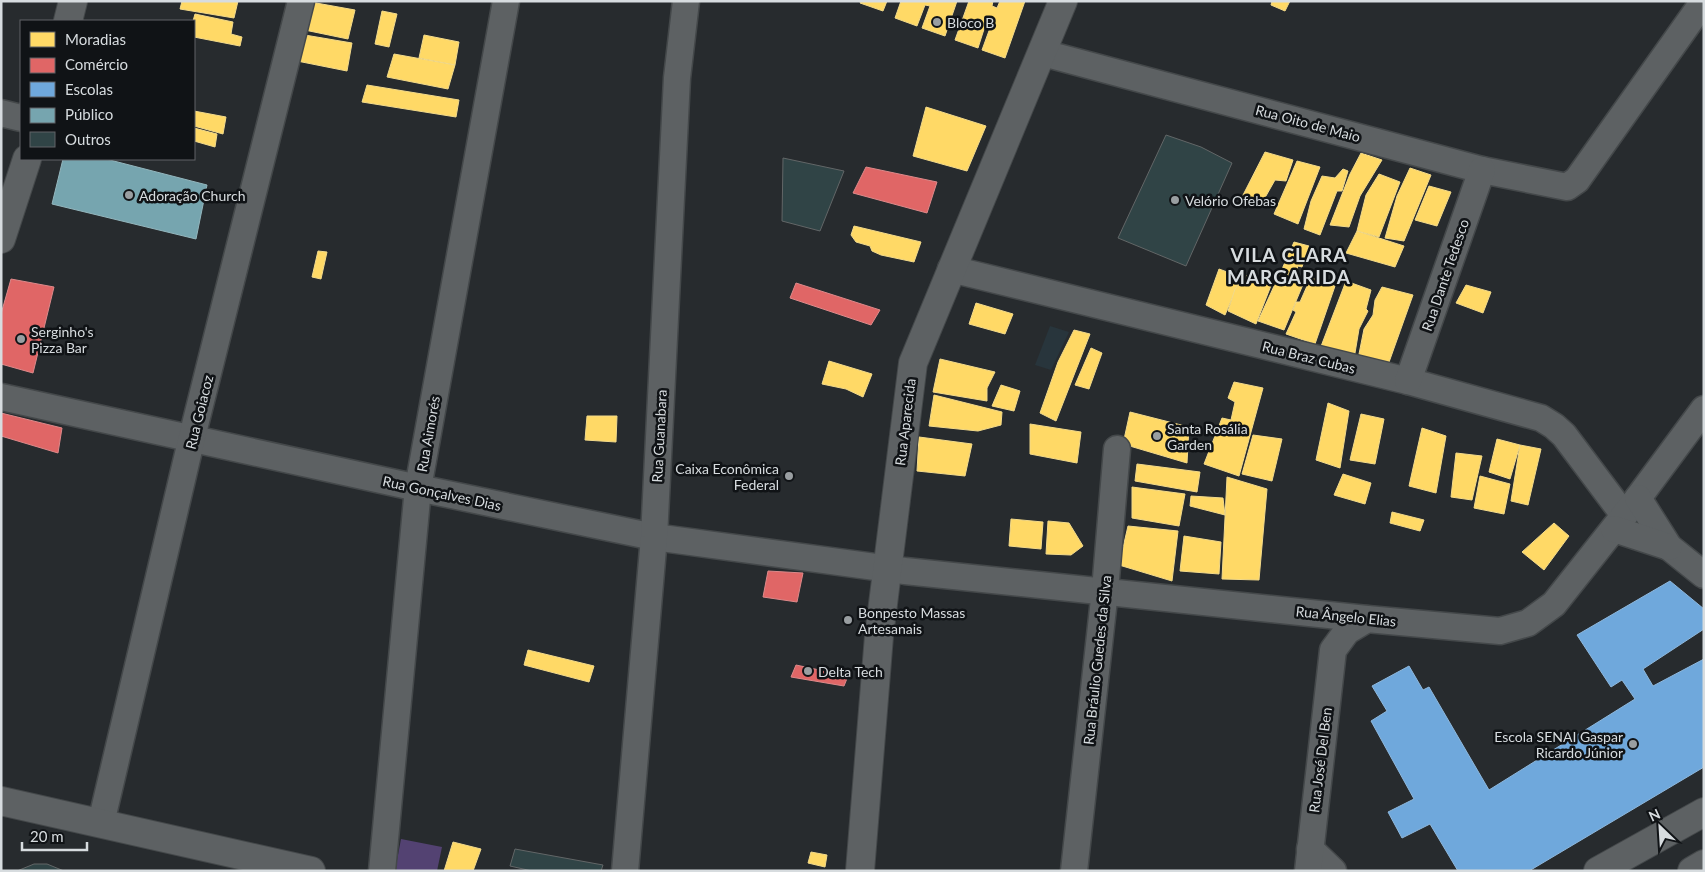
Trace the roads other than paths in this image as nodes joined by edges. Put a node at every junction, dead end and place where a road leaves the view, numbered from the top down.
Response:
1 (73, 1) edge
2 (301, 1) edge
3 (506, 1) edge
4 (686, 1) edge
5 (1063, 1) edge
6 (1704, 1) edge
7 (68, 20) edge
8 (1043, 53) junction
9 (1, 113) edge
10 (20, 118) edge
11 (27, 160) edge
12 (1482, 170) junction
13 (1, 239) edge
14 (951, 269) junction
15 (1408, 381) junction
16 (1, 396) edge
17 (1704, 409) edge
18 (192, 437) junction
19 (1118, 449) dead end
20 (418, 488) junction
21 (1626, 514) junction
22 (654, 537) junction
23 (1669, 547) junction
24 (886, 568) junction
25 (1704, 575) edge
26 (1105, 590) junction
27 (1298, 611) junction
28 (1367, 619) junction
29 (1333, 650) junction
30 (1, 801) edge
31 (1704, 812) edge
32 (101, 823) junction
33 (1309, 860) edge
34 (311, 871) edge
35 (382, 871) edge
36 (625, 871) edge
37 (860, 871) edge
38 (1074, 871) edge
39 (1332, 871) edge
40 (1598, 871) edge

1 - 7 street
2 - 18 street, Rua Goiacoz
3 - 20 street, Rua Aimorés
4 - 22 street, Rua Guanabara
5 - 8 street, Rua Aparecida
6 - 12 street, Rua Oito de Maio
8 - 12 street, Rua Oito de Maio
8 - 14 street, Rua Aparecida
9 - 10 street
11 - 13 street
12 - 15 street, Rua Dante Tedesco
14 - 15 street, Rua Braz Cubas
14 - 24 street, Rua Aparecida
15 - 21 street, Rua Braz Cubas
16 - 18 street, Rua Gonçalves Dias
17 - 21 street, Rua Ângelo Elias
18 - 20 street, Rua Gonçalves Dias
18 - 32 street, Rua Goiacoz
19 - 26 street, Rua Bráulio Guedes da Silva
20 - 22 street, Rua Gonçalves Dias
20 - 35 street, Rua Aimorés
21 - 23 street
21 - 23 street, Rua Braz Cubas
21 - 28 street, Rua Ângelo Elias
22 - 24 street, Rua Gonçalves Dias
22 - 36 street, Rua Guanabara
23 - 25 street
24 - 26 street, Rua Ângelo Elias
24 - 37 street, Rua Aparecida
26 - 27 street, Rua Ângelo Elias
26 - 38 street, Rua Bráulio Guedes da Silva
27 - 28 street, Rua Ângelo Elias
27 - 29 street
28 - 29 street
29 - 33 street, Rua José Del Ben
30 - 32 street
31 - 40 street
32 - 34 street
33 - 39 street

